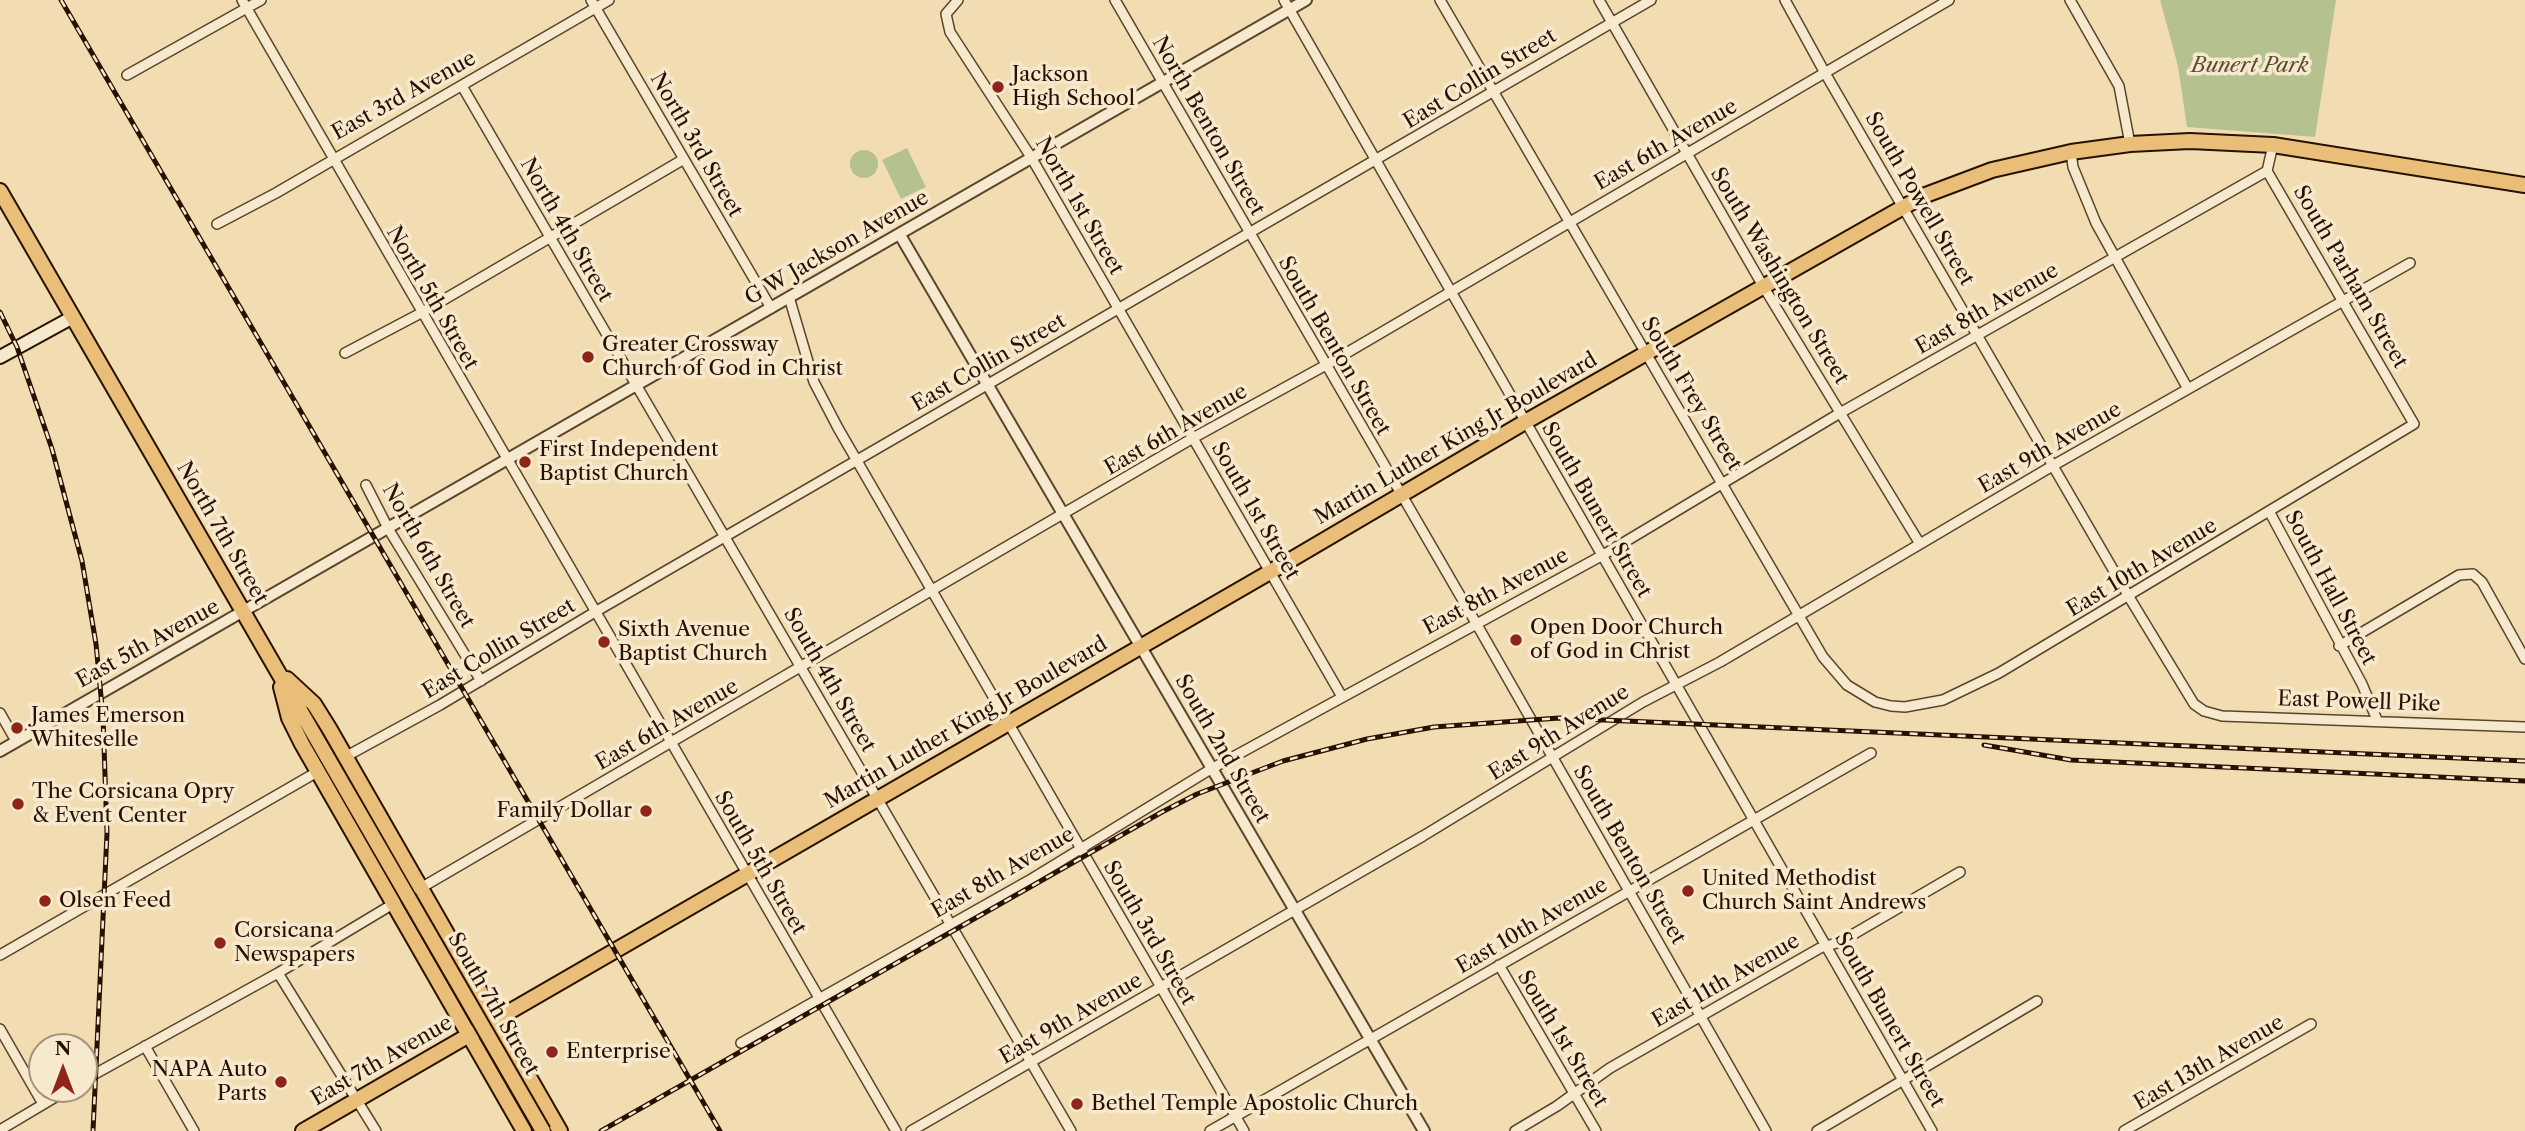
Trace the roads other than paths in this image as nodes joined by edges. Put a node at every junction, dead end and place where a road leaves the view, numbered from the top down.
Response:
1 (242, 0) edge
2 (261, 0) edge
3 (609, 0) edge
4 (958, 0) edge
5 (1115, 0) edge
6 (1306, 0) edge
7 (1440, 0) edge
8 (1599, 0) edge
9 (1651, 0) edge
10 (1786, 0) edge
11 (1949, 0) edge
12 (2070, 0) edge
13 (593, 4) edge
14 (1287, 5) edge
15 (247, 10) junction
16 (1612, 22) junction
17 (1825, 73) junction
18 (127, 75) dead end
19 (1163, 83) junction
20 (462, 86) junction
21 (1493, 90) junction
22 (2130, 144) junction
23 (2273, 145) junction
24 (2071, 152) junction
25 (1686, 153) junction
26 (1031, 157) junction
27 (331, 159) junction
28 (684, 159) junction
29 (1377, 161) junction
30 (2267, 171) junction
31 (2525, 185) edge
32 (0, 191) edge
33 (1902, 205) junction
34 (1570, 220) junction
35 (217, 224) dead end
36 (1249, 233) junction
37 (900, 235) junction
38 (550, 237) junction
39 (2113, 258) junction
40 (2410, 263) dead end
41 (1763, 286) junction
42 (1448, 292) junction
43 (789, 297) junction
44 (2344, 300) junction
45 (771, 307) junction
46 (1117, 309) junction
47 (421, 313) junction
48 (73, 317) junction
49 (1978, 334) junction
50 (1644, 352) junction
51 (345, 353) dead end
52 (0, 357) edge
53 (1325, 365) junction
54 (636, 386) junction
55 (986, 386) junction
56 (2188, 389) junction
57 (1840, 413) junction
58 (1525, 422) junction
59 (2414, 424) joint
60 (1193, 438) junction
61 (507, 460) junction
62 (857, 461) junction
63 (2054, 465) junction
64 (1724, 484) junction
65 (366, 485) dead end
66 (1401, 496) junction
67 (2269, 511) junction
68 (1062, 516) junction
69 (389, 530) junction
70 (726, 536) junction
71 (1920, 544) junction
72 (1603, 555) junction
73 (1270, 572) junction
74 (933, 591) junction
75 (2129, 597) junction
76 (244, 612) junction
77 (595, 612) junction
78 (1800, 616) junction
79 (1476, 623) junction
80 (2339, 646) junction
81 (1140, 647) junction
82 (2525, 659) edge
83 (802, 667) junction
84 (276, 669) junction
85 (481, 681) junction
86 (1678, 684) junction
87 (1341, 695) junction
88 (1875, 702) joint
89 (2194, 705) joint
90 (0, 713) edge
91 (2377, 720) junction
92 (1008, 723) junction
93 (2525, 727) edge
94 (16, 741) junction
95 (672, 743) junction
96 (0, 751) edge
97 (1871, 753) dead end
98 (345, 757) junction
99 (1553, 758) junction
100 (1211, 769) junction
101 (317, 772) junction
102 (877, 798) junction
103 (1755, 818) junction
104 (1080, 849) junction
105 (1960, 872) dead end
106 (746, 874) junction
107 (1630, 890) junction
108 (414, 893) junction
109 (393, 904) junction
110 (1294, 909) junction
111 (950, 925) junction
112 (1826, 946) junction
113 (0, 955) edge
114 (1499, 965) junction
115 (278, 973) junction
116 (1161, 988) junction
117 (818, 999) junction
118 (2037, 1001) dead end
119 (1701, 1016) junction
120 (2311, 1024) dead end
121 (0, 1028) edge
122 (482, 1028) junction
123 (1371, 1039) junction
124 (741, 1043) dead end
125 (145, 1046) junction
126 (1031, 1062) junction
127 (98, 1072) edge
128 (1903, 1080) junction
129 (1574, 1094) junction
130 (357, 1100) junction
131 (43, 1104) joint
132 (1235, 1117) junction
133 (0, 1130) edge
134 (194, 1131) edge
135 (303, 1131) edge
136 (376, 1131) edge
137 (524, 1131) edge
138 (543, 1131) edge
139 (560, 1131) edge
140 (896, 1131) edge
141 (912, 1131) edge
142 (1071, 1131) edge
143 (1210, 1131) edge
144 (1244, 1131) edge
145 (1424, 1131) edge
146 (1515, 1131) edge
147 (1596, 1131) edge
148 (1766, 1131) edge
149 (1817, 1131) edge
150 (1932, 1131) edge
151 (2124, 1131) edge

1 - 15 street, North 5th Street
2 - 15 street
3 - 13 street, East 3rd Avenue
4 - 26 street, North 1st Street
5 - 19 street, North Benton Street
6 - 14 street, G W Jackson Avenue
7 - 21 street, South Frey Street
8 - 16 street, South Washington Street
9 - 16 street, East Collin Street
10 - 17 street, South Powell Street
11 - 17 street, East 6th Avenue
12 - 22 street
13 - 20 street, East 3rd Avenue
13 - 28 street, North 3rd Street
14 - 19 street, G W Jackson Avenue
14 - 29 street, South Bunert Street
15 - 18 street
15 - 27 street, North 5th Street
16 - 21 street, East Collin Street
16 - 25 street, South Washington Street
17 - 25 street, East 6th Avenue
17 - 33 street, South Powell Street
19 - 26 street, G W Jackson Avenue
19 - 36 street, North Benton Street
20 - 27 street, East 3rd Avenue
20 - 38 street, North 4th Street
21 - 29 street, East Collin Street
21 - 34 street, South Frey Street
22 - 23 main road, Martin Luther King Jr Boulevard
22 - 24 main road, Martin Luther King Jr Boulevard
23 - 30 street, South Parham Street
23 - 31 main road, Martin Luther King Jr Boulevard
24 - 33 main road, Martin Luther King Jr Boulevard
24 - 39 street
25 - 34 street, East 6th Avenue
25 - 41 street, South Washington Street
26 - 37 street, G W Jackson Avenue
26 - 46 street, North 1st Street
27 - 35 street, East 3rd Avenue
27 - 47 street, North 5th Street
28 - 38 street
28 - 45 street, North 3rd Street
29 - 36 street, East Collin Street
29 - 42 street, South Bunert Street
30 - 39 street, East 8th Avenue
30 - 44 street, South Parham Street
32 - 48 main road, North 7th Street
33 - 41 main road, Martin Luther King Jr Boulevard
33 - 49 street, South Powell Street
34 - 42 street, East 6th Avenue
34 - 50 street, South Frey Street
36 - 46 street, East Collin Street
36 - 53 street, South Benton Street
37 - 43 street, G W Jackson Avenue
37 - 55 street, South 2nd Street
38 - 47 street
38 - 54 street, North 4th Street
39 - 49 street, East 8th Avenue
39 - 56 street
40 - 44 street, East 9th Avenue
41 - 50 main road, Martin Luther King Jr Boulevard
41 - 57 street, South Washington Street
42 - 53 street, East 6th Avenue
42 - 58 street, South Bunert Street
43 - 45 street, G W Jackson Avenue
43 - 62 street
44 - 56 street, East 9th Avenue
44 - 59 street, South Parham Street
45 - 54 street, G W Jackson Avenue
46 - 55 street, East Collin Street
46 - 60 street, South 1st Street
47 - 51 street
47 - 61 street, North 5th Street
48 - 52 main road
48 - 76 main road, North 7th Street
49 - 57 street, East 8th Avenue
49 - 63 street, South Powell Street
50 - 58 main road, Martin Luther King Jr Boulevard
50 - 64 street, South Frey Street
53 - 60 street, East 6th Avenue
53 - 66 street, South Benton Street
54 - 61 street, G W Jackson Avenue
54 - 70 street, North 4th Street
55 - 62 street, East Collin Street
55 - 68 street, South 2nd Street
56 - 63 street, East 9th Avenue
57 - 64 street, East 8th Avenue
57 - 71 street, South Washington Street
58 - 66 main road, Martin Luther King Jr Boulevard
58 - 72 street, South Bunert Street
59 - 67 street, East 10th Avenue
60 - 68 street, East 6th Avenue
60 - 73 street, South 1st Street
61 - 69 street, G W Jackson Avenue
61 - 77 street, North 5th Street
62 - 70 street, East Collin Street
62 - 74 street, South 3rd Street
63 - 71 street, East 9th Avenue
63 - 75 street, South Powell Street
64 - 72 street, East 8th Avenue
64 - 78 street, South Frey Street
65 - 69 street, North 6th Street
66 - 73 main road, Martin Luther King Jr Boulevard
66 - 79 street, South Benton Street
67 - 75 street, East 10th Avenue
67 - 80 street, South Hall Street
68 - 74 street, East 6th Avenue
68 - 81 street, South 2nd Street
69 - 76 street, East 5th Avenue
69 - 85 street, North 6th Street
70 - 77 street, East Collin Street
70 - 83 street, South 4th Street
71 - 78 street, East 9th Avenue
72 - 79 street, East 8th Avenue
72 - 86 street, South Bunert Street
73 - 81 main road, Martin Luther King Jr Boulevard
73 - 87 street, South 1st Street
74 - 83 street, East 6th Avenue
74 - 92 street, South 3rd Street
75 - 88 street, East 10th Avenue
75 - 89 street, South Powell Street
76 - 84 main road, North 7th Street
76 - 94 street, East 5th Avenue
77 - 85 street, East Collin Street
77 - 95 street, South 5th Street
78 - 86 street, East 9th Avenue
78 - 88 street, South Frey Street
79 - 87 street, East 8th Avenue
79 - 99 street, South Benton Street
80 - 82 street
80 - 91 street, South Hall Street
81 - 92 main road, Martin Luther King Jr Boulevard
81 - 100 street, South 2nd Street
83 - 95 street, East 6th Avenue
83 - 102 street, South 4th Street
84 - 98 main road
84 - 101 main road
84 - 108 main road, North 7th Street
85 - 98 street, East Collin Street
86 - 99 street, East 9th Avenue
86 - 103 street, South Bunert Street
87 - 100 street, East 8th Avenue
89 - 91 street, East Powell Pike
90 - 94 street
91 - 93 street, East Powell Pike
92 - 102 main road, Martin Luther King Jr Boulevard
92 - 104 street, South 3rd Street
94 - 96 street, East 5th Avenue
95 - 106 street, South 5th Street
95 - 108 street, East 6th Avenue
97 - 103 street, East 10th Avenue
98 - 108 main road
99 - 107 street, South Benton Street
99 - 110 street, East 9th Avenue
100 - 104 street, East 8th Avenue
100 - 110 street, South 2nd Street
101 - 109 main road
101 - 113 street
102 - 106 main road, Martin Luther King Jr Boulevard
102 - 111 street, South 4th Street
103 - 107 street, East 10th Avenue
103 - 112 street, South Bunert Street
104 - 111 street, East 8th Avenue
104 - 116 street, South 3rd Street
105 - 112 street, East 11th Avenue
106 - 117 street, South 5th Street
106 - 122 main road, Martin Luther King Jr Boulevard
107 - 114 street, East 10th Avenue
107 - 119 street, South Benton Street
108 - 122 main road
108 - 138 main road, South 7th Street, bridge
109 - 115 street
109 - 122 main road
110 - 116 street, East 9th Avenue
110 - 123 street, South 2nd Street
111 - 117 street, East 8th Avenue
111 - 126 street, South 4th Street
112 - 119 street, East 11th Avenue
112 - 128 street, South Bunert Street
114 - 123 street, East 10th Avenue
114 - 129 street, South 1st Street
115 - 125 street
115 - 130 street
116 - 126 street, East 9th Avenue
116 - 132 street, South 3rd Street
117 - 124 street, East 8th Avenue
117 - 140 street, South 5th Street
118 - 128 street
119 - 129 street, East 11th Avenue
119 - 148 street, South Benton Street
120 - 151 street, East 13th Avenue
121 - 131 street
122 - 130 main road, East 7th Avenue
122 - 137 main road
122 - 139 main road
123 - 132 street, East 10th Avenue
123 - 145 street, South 2nd Street
125 - 127 street
125 - 134 street
126 - 141 street, East 9th Avenue
126 - 142 street, South 4th Street
128 - 149 street
128 - 150 street, South Bunert Street
129 - 146 street, East 11th Avenue
129 - 147 street, South 1st Street
130 - 135 main road, East 7th Avenue
130 - 136 street
131 - 133 street
132 - 143 street, East 10th Avenue
132 - 144 street, South 3rd Street

